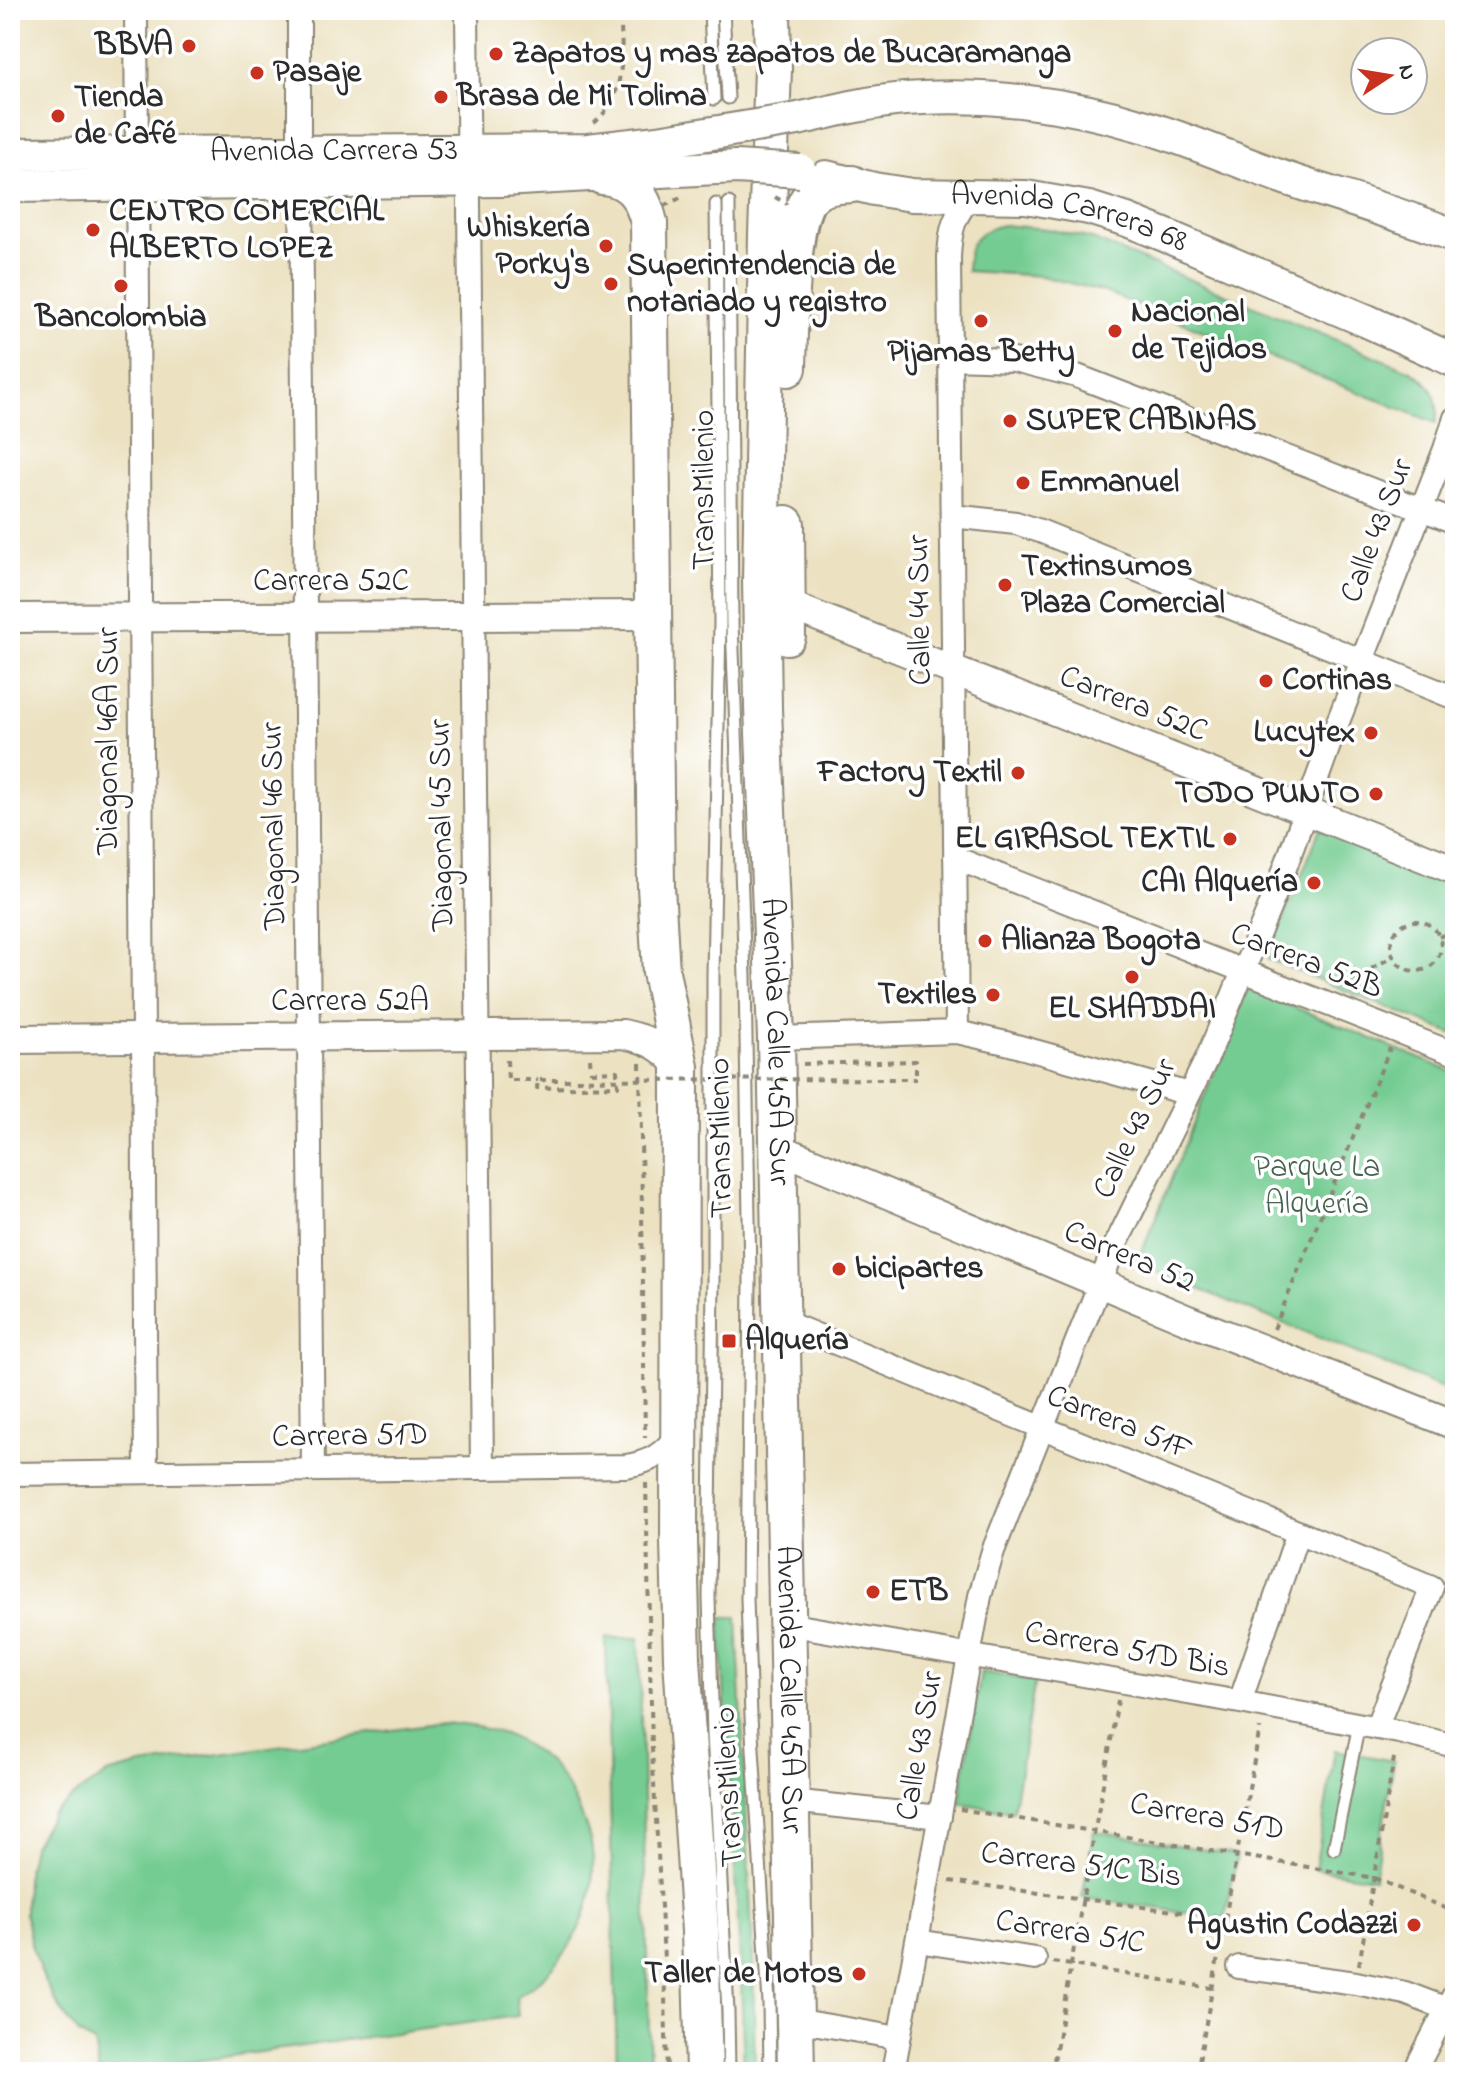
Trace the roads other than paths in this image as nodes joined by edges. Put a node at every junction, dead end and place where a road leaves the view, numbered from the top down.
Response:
1 (136, 10) edge
2 (299, 10) edge
3 (467, 10) edge
4 (710, 10) edge
5 (723, 10) edge
6 (772, 10) edge
7 (728, 98) dead end
8 (714, 99) dead end
9 (10, 154) edge
10 (659, 157) junction
11 (468, 166) junction
12 (300, 167) junction
13 (137, 169) junction
14 (602, 176) junction
15 (852, 184) junction
16 (10, 186) edge
17 (973, 195) junction
18 (729, 203) dead end
19 (716, 204) dead end
20 (1455, 236) edge
21 (950, 358) junction
22 (1452, 367) edge
23 (1455, 418) edge
24 (1421, 509) junction
25 (952, 516) junction
26 (1455, 522) edge
27 (786, 604) junction
28 (472, 615) junction
29 (653, 615) junction
30 (305, 616) junction
31 (140, 617) junction
32 (10, 618) edge
33 (1361, 661) junction
34 (953, 670) junction
35 (1455, 698) edge
36 (1306, 810) junction
37 (955, 858) junction
38 (1455, 870) edge
39 (1242, 972) junction
40 (957, 1032) junction
41 (478, 1036) junction
42 (309, 1037) junction
43 (143, 1038) junction
44 (776, 1038) junction
45 (10, 1039) edge
46 (1455, 1054) edge
47 (680, 1067) junction
48 (1189, 1094) junction
49 (778, 1148) junction
50 (1100, 1283) junction
51 (782, 1321) junction
52 (1455, 1425) edge
53 (1042, 1427) junction
54 (678, 1434) junction
55 (482, 1468) junction
56 (313, 1470) junction
57 (146, 1472) junction
58 (10, 1474) edge
59 (1298, 1532) junction
60 (787, 1624) junction
61 (970, 1656) junction
62 (1240, 1702) junction
63 (1378, 1728) junction
64 (1455, 1746) edge
65 (791, 1801) junction
66 (941, 1811) junction
67 (1334, 1849) dead end
68 (917, 1941) junction
69 (1035, 1959) road end
70 (1239, 1967) dead end
71 (1449, 2014) edge
72 (795, 2020) junction
73 (899, 2038) junction
74 (704, 2072) edge
75 (729, 2072) edge
76 (770, 2072) edge
77 (796, 2072) edge
78 (893, 2072) edge
79 (1414, 2072) edge

1 - 13 street, Diagonal 46A Sur
2 - 12 street, Diagonal 46 Sur
3 - 11 street, Diagonal 45 Sur
4 - 8 lane
5 - 7 lane
6 - 44 highway, Avenida Calle 45A Sur
9 - 13 main road, Avenida Carrera 53
10 - 11 main road, Avenida Carrera 53
10 - 14 main road, Avenida Carrera 53
10 - 15 main road, Avenida Carrera 68, bridge
10 - 20 main road, bridge
11 - 12 main road, Avenida Carrera 53
11 - 14 main road, Avenida Carrera 53
11 - 28 street, Diagonal 45 Sur
12 - 13 main road, Avenida Carrera 53
12 - 30 street, Diagonal 46 Sur
13 - 16 main road, Avenida Carrera 53
13 - 31 street, Diagonal 46A Sur
14 - 29 highway
15 - 17 main road, Avenida Carrera 68
15 - 27 highway
17 - 21 street, Calle 44 Sur
17 - 22 main road, Avenida Carrera 68
18 - 76 lane, TransMilenio
19 - 75 lane, TransMilenio
21 - 24 street
21 - 25 street, Calle 44 Sur
23 - 24 street, Calle 43 Sur
24 - 26 street
24 - 33 street, Calle 43 Sur
25 - 33 street
25 - 34 street, Calle 44 Sur
27 - 34 street, Carrera 52C
27 - 44 highway
28 - 29 street, Carrera 52C
28 - 30 street, Carrera 52C
28 - 41 street, Diagonal 45 Sur
29 - 47 highway
30 - 31 street, Carrera 52C
30 - 42 street, Diagonal 46 Sur
31 - 32 street, Carrera 52C
31 - 43 street, Diagonal 46A Sur
33 - 35 street
33 - 36 street, Calle 43 Sur
34 - 36 street, Carrera 52C
34 - 37 street, Calle 44 Sur
36 - 38 street, Carrera 52C
36 - 39 street, Calle 43 Sur
37 - 39 street, Carrera 52B
37 - 40 street, Calle 44 Sur
39 - 46 street, Carrera 52B
39 - 48 street, Calle 43 Sur
40 - 44 street
40 - 48 street
41 - 42 street, Carrera 52A
41 - 47 street, Carrera 52A
41 - 55 street, Diagonal 45 Sur
42 - 43 street, Carrera 52A
42 - 56 street, Diagonal 46 Sur
43 - 45 street, Carrera 52A
43 - 57 street, Diagonal 46A Sur
44 - 49 highway, Avenida Calle 45A Sur
47 - 54 highway
48 - 50 street, Calle 43 Sur
49 - 50 street, Carrera 52
49 - 51 highway, Avenida Calle 45A Sur
50 - 52 street, Carrera 52
50 - 53 street, Calle 43 Sur
51 - 53 street, Carrera 51F
51 - 60 highway, Avenida Calle 45A Sur
53 - 59 street, Carrera 51F
53 - 61 street, Calle 43 Sur
54 - 55 street, Carrera 51D
54 - 74 highway
55 - 56 street, Carrera 51D
56 - 57 street, Carrera 51D
57 - 58 street, Carrera 51D
59 - 62 street
59 - 63 street, Carrera 51F
60 - 61 street, Carrera 51D Bis
60 - 65 highway, Avenida Calle 45A Sur
61 - 62 street, Carrera 51D Bis
61 - 66 street, Calle 43 Sur
62 - 63 street, Carrera 51D Bis
63 - 64 street, Carrera 51D Bis
63 - 67 lane
65 - 66 street
65 - 72 highway, Avenida Calle 45A Sur
66 - 68 street, Calle 43 Sur
68 - 69 street, Carrera 51C
68 - 73 street, Calle 43 Sur
70 - 71 street
71 - 79 street
72 - 73 street
72 - 77 highway, Avenida Calle 45A Sur
73 - 78 street, Calle 43 Sur

